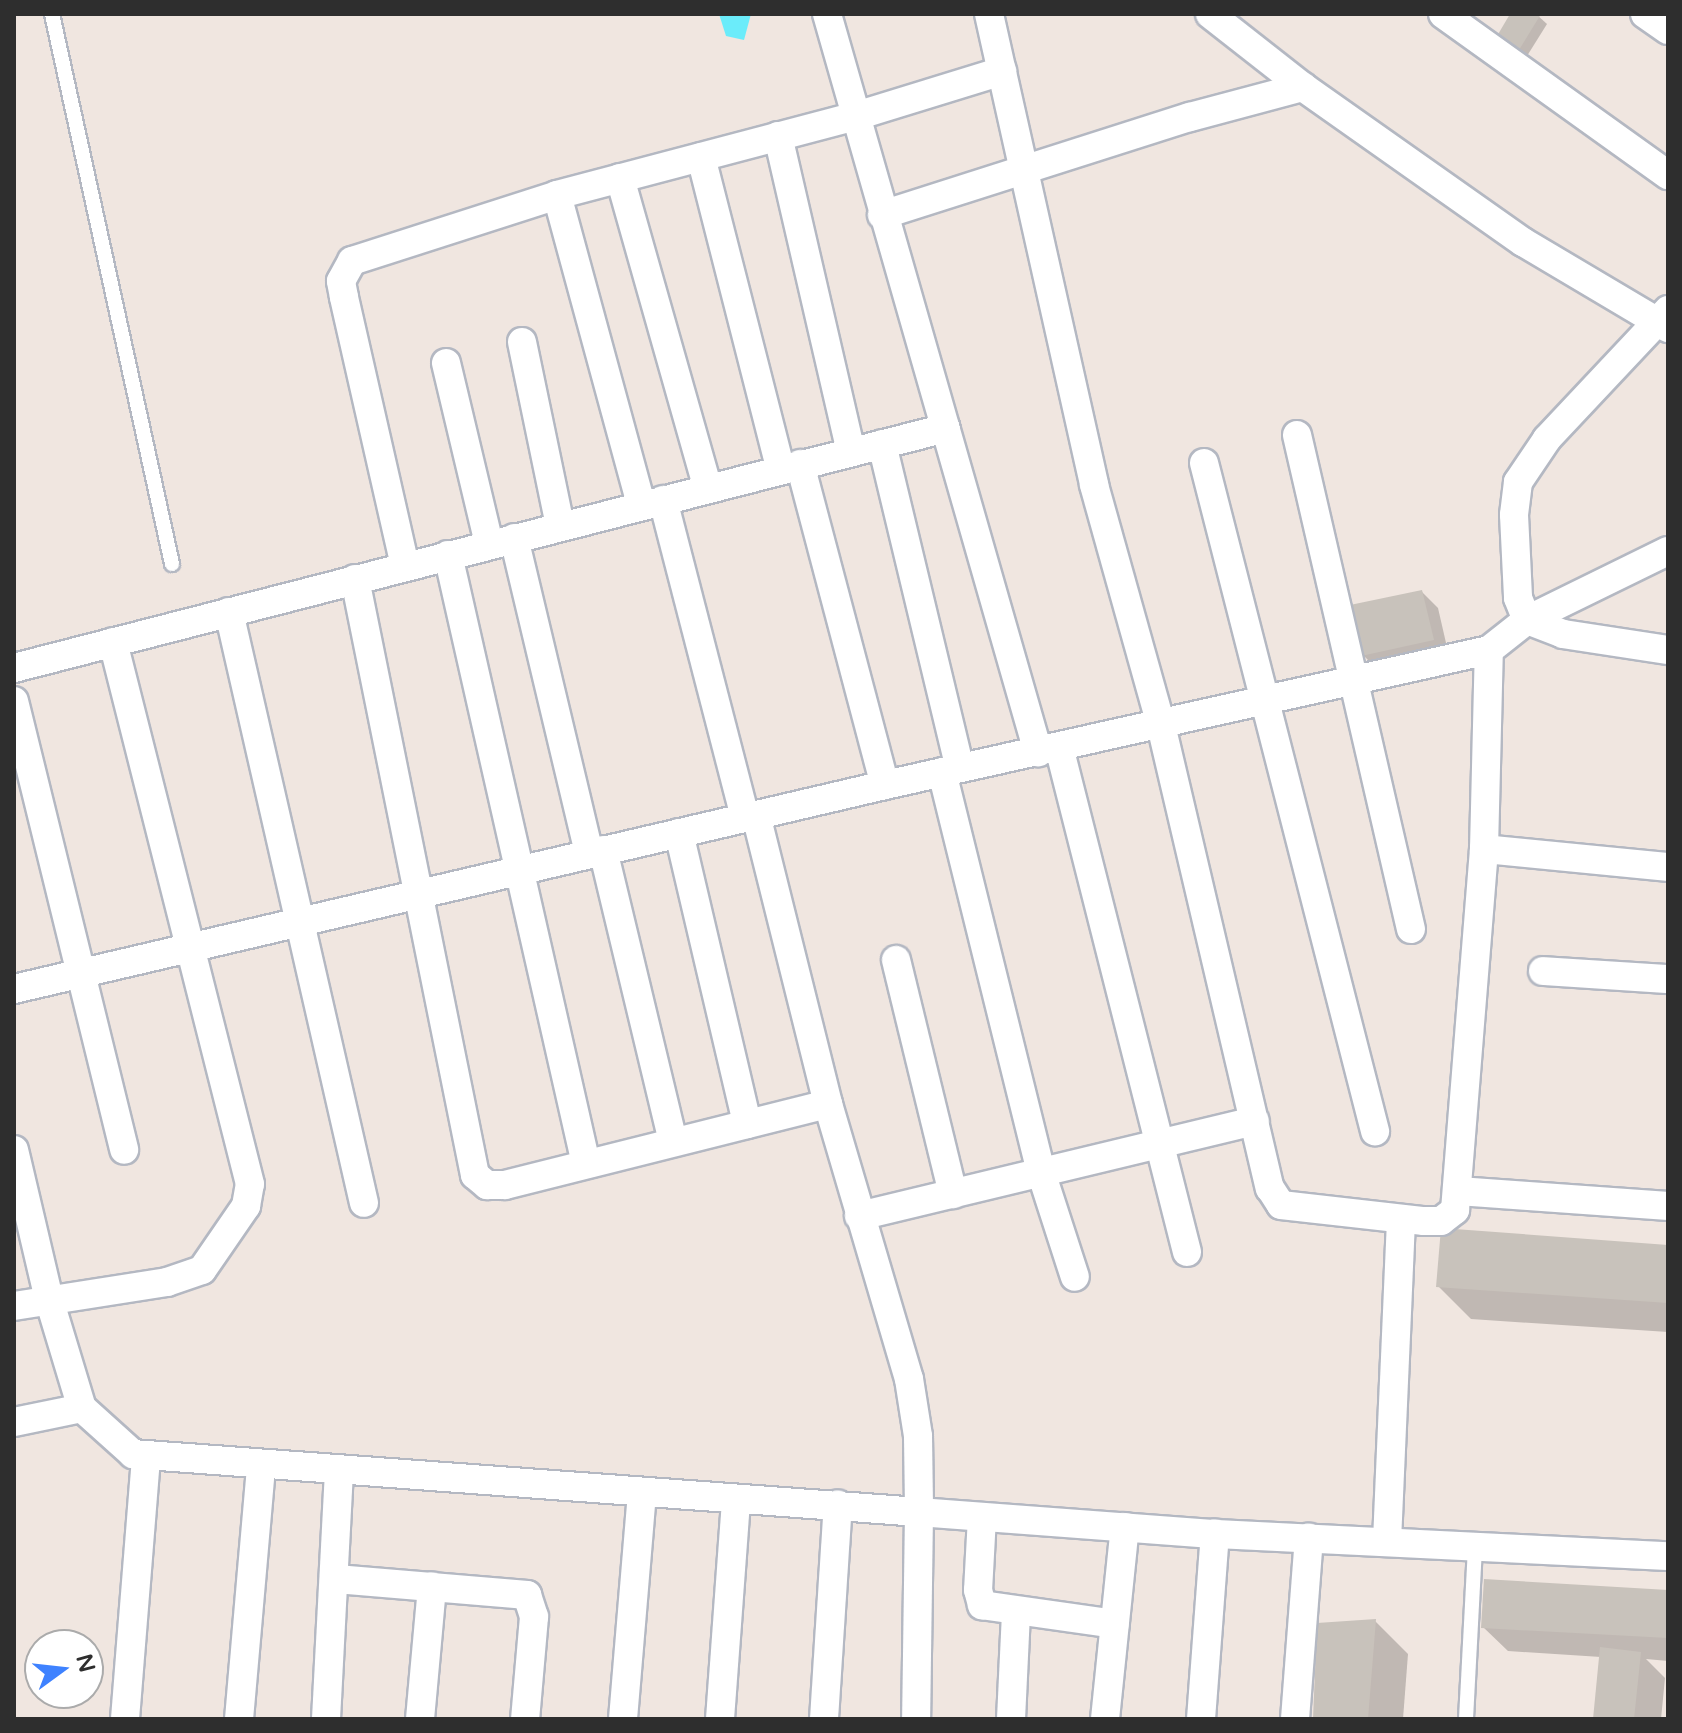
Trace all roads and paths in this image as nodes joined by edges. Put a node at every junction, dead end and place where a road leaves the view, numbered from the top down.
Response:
1 (52, 14) edge
2 (827, 14) edge
3 (989, 14) edge
4 (1210, 14) edge
5 (1443, 14) edge
6 (1645, 14) edge
7 (1668, 30) edge
8 (1002, 71) junction
9 (1303, 87) junction
10 (856, 116) junction
11 (778, 136) junction
12 (701, 157) junction
13 (1024, 171) junction
14 (1668, 175) edge
15 (620, 178) junction
16 (557, 195) junction
17 (882, 215) junction
18 (1665, 319) edge
19 (522, 342) dead end
20 (446, 363) dead end
21 (946, 428) junction
22 (1297, 435) dead end
23 (882, 444) junction
24 (851, 451) junction
25 (1204, 463) dead end
26 (791, 467) junction
27 (708, 488) junction
28 (652, 502) junction
29 (560, 526) junction
30 (502, 541) junction
31 (1668, 551) edge
32 (448, 555) junction
33 (172, 564) dead end
34 (405, 566) junction
35 (355, 579) junction
36 (229, 612) junction
37 (1527, 620) junction
38 (113, 642) junction
39 (1489, 650) junction
40 (1668, 650) edge
41 (14, 668) edge
42 (1356, 682) junction
43 (1264, 699) junction
44 (14, 701) edge
45 (1161, 725) junction
46 (1048, 750) junction
47 (951, 770) junction
48 (885, 785) junction
49 (750, 816) junction
50 (679, 833) junction
51 (1484, 849) junction
52 (596, 852) junction
53 (1668, 867) edge
54 (519, 870) junction
55 (419, 893) junction
56 (303, 919) junction
57 (1411, 929) dead end
58 (191, 945) junction
59 (896, 960) dead end
60 (1543, 971) dead end
61 (83, 972) junction
62 (1668, 979) edge
63 (14, 989) edge
64 (828, 1104) junction
65 (1255, 1121) junction
66 (747, 1124) junction
67 (1375, 1131) dead end
68 (673, 1142) junction
69 (1157, 1144) junction
70 (14, 1150) edge
71 (124, 1150) dead end
72 (586, 1164) junction
73 (1041, 1172) junction
74 (1458, 1191) junction
75 (953, 1194) junction
76 (364, 1203) dead end
77 (1668, 1206) edge
78 (859, 1216) junction
79 (1401, 1219) junction
80 (1187, 1252) dead end
81 (1075, 1277) dead end
82 (49, 1299) junction
83 (14, 1306) edge
84 (82, 1408) junction
85 (14, 1422) edge
86 (146, 1459) junction
87 (261, 1466) junction
88 (339, 1471) junction
89 (642, 1494) junction
90 (736, 1501) junction
91 (838, 1504) junction
92 (919, 1512) junction
93 (982, 1517) junction
94 (1125, 1527) junction
95 (1215, 1534) junction
96 (1309, 1538) junction
97 (1387, 1541) junction
98 (1475, 1545) junction
99 (1668, 1556) edge
100 (336, 1579) junction
101 (432, 1587) junction
102 (1016, 1611) junction
103 (1115, 1624) junction
104 (125, 1719) edge
105 (239, 1719) edge
106 (326, 1719) edge
107 (420, 1719) edge
108 (525, 1719) edge
109 (623, 1719) edge
110 (720, 1719) edge
111 (824, 1719) edge
112 (916, 1719) edge
113 (1011, 1719) edge
114 (1105, 1719) edge
115 (1201, 1719) edge
116 (1295, 1719) edge
117 (1466, 1719) edge

1 - 33 lane
2 - 10 street
3 - 8 street
4 - 9 street
5 - 14 street
6 - 7 street
8 - 10 street
8 - 13 street
9 - 13 street
9 - 18 street
10 - 11 street
10 - 17 street
11 - 12 street
11 - 24 street
12 - 15 street
12 - 26 street
13 - 17 street
13 - 45 street
15 - 16 street
15 - 27 street
16 - 28 street
16 - 34 street
17 - 21 street
18 - 37 street
19 - 29 street
20 - 30 street
21 - 23 street
21 - 46 street
22 - 42 street
23 - 24 street
23 - 47 street
24 - 26 street
25 - 43 street
26 - 27 street
26 - 48 street
27 - 28 street
28 - 29 street
28 - 49 street
29 - 30 street
30 - 32 street
30 - 52 street
31 - 37 street
32 - 34 street
32 - 54 street
34 - 35 street
35 - 36 street
35 - 55 street
36 - 38 street
36 - 56 street
37 - 39 street
37 - 40 street
38 - 41 street
38 - 58 street
39 - 42 street
39 - 51 street
42 - 43 street
42 - 57 street
43 - 45 street
43 - 67 street
44 - 61 street
45 - 46 street
45 - 65 street
46 - 47 street
46 - 69 street
47 - 48 street
47 - 73 street
48 - 49 street
49 - 50 street
49 - 64 street
50 - 52 street
50 - 66 street
51 - 53 street
51 - 74 street
52 - 54 street
52 - 68 street
54 - 55 street
54 - 72 street
55 - 56 street
55 - 72 street
56 - 58 street
56 - 76 street
58 - 61 street
58 - 82 street
59 - 75 street
60 - 62 street
61 - 63 street
61 - 71 street
64 - 66 street
64 - 78 street
65 - 69 street
65 - 79 street
66 - 68 street
68 - 72 street
69 - 73 street
69 - 80 street
70 - 82 street
73 - 75 street
73 - 81 street
74 - 77 street
74 - 79 street
75 - 78 street
78 - 92 street
79 - 97 street
82 - 83 street
82 - 84 street
84 - 85 street
84 - 86 street
86 - 87 street
86 - 104 street
87 - 88 street
87 - 105 street
88 - 89 street
88 - 100 street
89 - 90 street
89 - 109 street
90 - 91 street
90 - 110 street
91 - 92 street
91 - 111 street
92 - 93 street
92 - 112 street
93 - 94 street
93 - 102 street
94 - 95 street
94 - 103 street
95 - 96 street
95 - 115 street
96 - 97 street
96 - 116 street
97 - 98 street
98 - 99 street
98 - 117 lane
100 - 101 street
100 - 106 street
101 - 107 street
101 - 108 street
102 - 103 street
102 - 113 street
103 - 114 street

